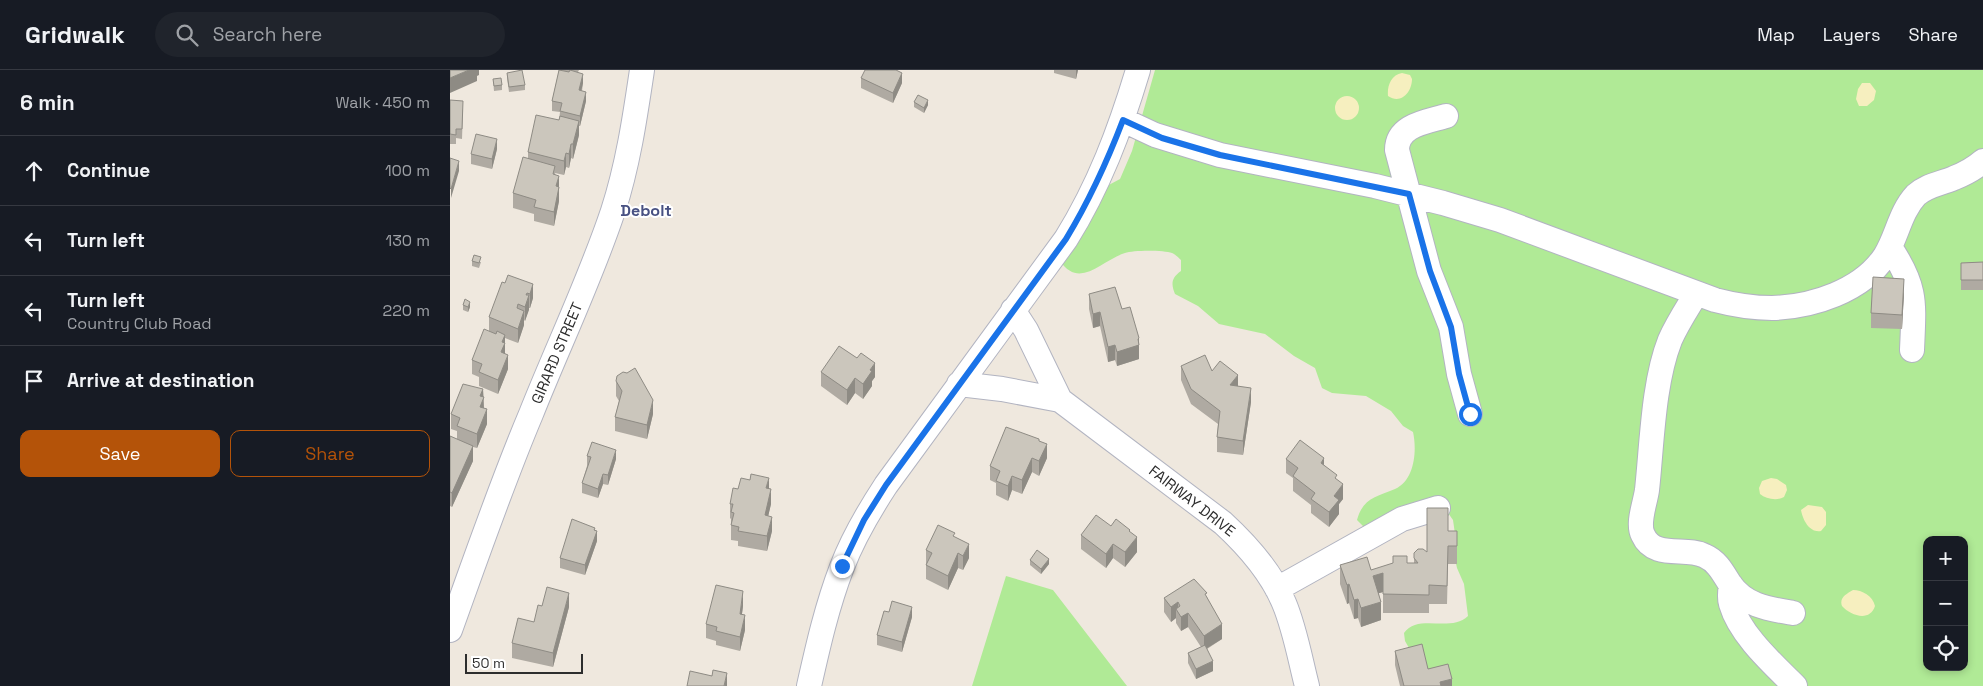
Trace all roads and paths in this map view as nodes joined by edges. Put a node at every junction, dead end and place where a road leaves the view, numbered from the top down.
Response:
1 (642, 70) edge
2 (1138, 70) edge
3 (1446, 116) dead end
4 (1123, 120) junction
5 (1983, 161) edge
6 (1409, 194) junction
7 (1890, 246) junction
8 (1696, 294) junction
9 (1013, 310) junction
10 (1912, 350) dead end
11 (959, 384) junction
12 (1060, 400) junction
13 (1470, 414) dead end
14 (1438, 508) edge
15 (1730, 585) junction
16 (1277, 589) junction
17 (1793, 613) dead end
18 (450, 630) edge
19 (809, 686) edge
20 (1307, 686) edge
21 (1795, 686) edge

1 - 18 street, GIRARD STREET
2 - 4 street
3 - 6 street
4 - 6 street
4 - 9 street
5 - 7 street
6 - 8 street
6 - 13 street
7 - 8 street
7 - 10 street
8 - 15 street
9 - 11 street
9 - 12 street, FAIRWAY DRIVE
11 - 12 street, FAIRWAY DRIVE
11 - 19 street
12 - 16 street, FAIRWAY DRIVE
14 - 16 street
15 - 17 street
15 - 21 street
16 - 20 street, FAIRWAY DRIVE

